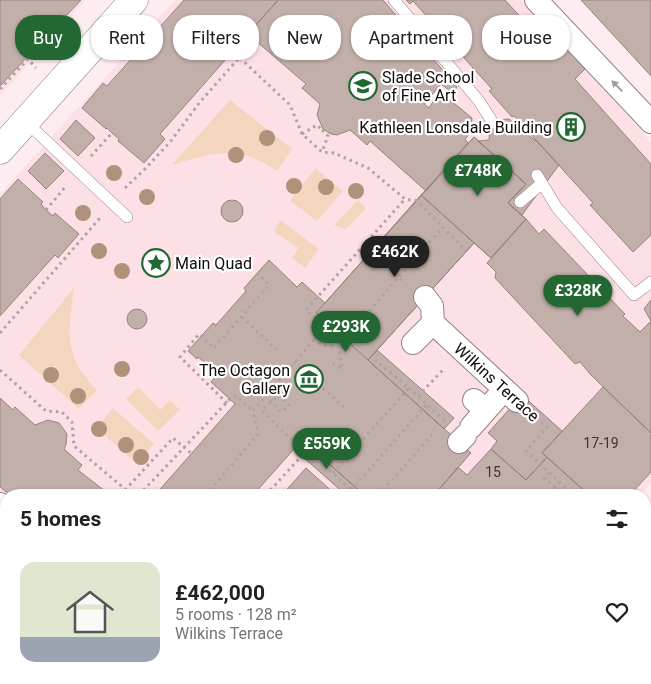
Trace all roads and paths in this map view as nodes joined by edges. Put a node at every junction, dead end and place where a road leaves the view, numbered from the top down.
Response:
1 (134, 0) edge
2 (394, 0) edge
3 (536, 0) edge
4 (242, 60) edge
5 (36, 68) dead end
6 (0, 89) edge
7 (26, 122) junction
8 (651, 122) edge
9 (493, 123) dead end
10 (302, 134) junction
11 (0, 150) edge
12 (322, 152) junction
13 (405, 199) junction
14 (520, 202) dead end
15 (432, 216) junction
16 (127, 217) dead end
17 (427, 221) dead end
18 (443, 228) junction
19 (466, 251) dead end
20 (371, 253) dead end
21 (392, 260) dead end
22 (385, 267) junction
23 (257, 273) dead end
24 (398, 278) junction
25 (651, 282) edge
26 (242, 317) junction
27 (325, 327) junction
28 (314, 338) junction
29 (413, 343) dead end
30 (280, 353) dead end
31 (372, 356) dead end
32 (294, 362) junction
33 (330, 362) dead end
34 (0, 370) edge
35 (443, 370) dead end
36 (409, 388) junction
37 (266, 395) junction
38 (418, 396) junction
39 (510, 396) junction
40 (227, 403) junction
41 (427, 404) junction
42 (346, 410) dead end
43 (253, 411) junction
44 (465, 435) dead end
45 (185, 448) junction
46 (307, 450) junction
47 (192, 454) dead end
48 (549, 473) junction
49 (332, 474) junction
50 (559, 482) junction
51 (123, 489) edge
52 (125, 489) edge
53 (145, 489) edge
54 (211, 489) edge
55 (271, 489) edge
56 (350, 489) edge
57 (352, 489) edge
58 (385, 489) edge
59 (567, 489) edge

1 - 7 main road
2 - 9 lane
8 -> 3 street
4 - 10 path
5 - 6 path
7 - 11 main road
7 - 16 lane
10 - 12 path
10 - 12 path
12 - 13 path
13 - 15 path
13 - 27 path
14 - 25 lane
15 - 17 path
15 - 18 path
18 - 19 path
18 - 24 path
20 - 22 path
21 - 22 path
22 - 24 path
23 - 26 path
24 - 27 path
26 - 30 path
26 - 40 path
27 - 28 path
28 - 32 path
28 - 33 path
29 - 39 street, Wilkins Terrace
31 - 36 path
32 - 37 path
32 - 42 path
34 - 51 path
35 - 38 path
36 - 38 path
36 - 49 path
37 - 43 path
37 - 46 path
38 - 41 path
39 - 44 street
39 - 48 path, Wilkins Terrace
40 - 43 path
40 - 45 path
41 - 57 path
41 - 58 path
43 - 54 path
45 - 47 path
45 - 52 path
45 - 53 path
46 - 49 path
46 - 55 path
48 - 50 path, Wilkins Terrace
48 - 50 path
49 - 56 path
50 - 59 path, Wilkins Terrace

